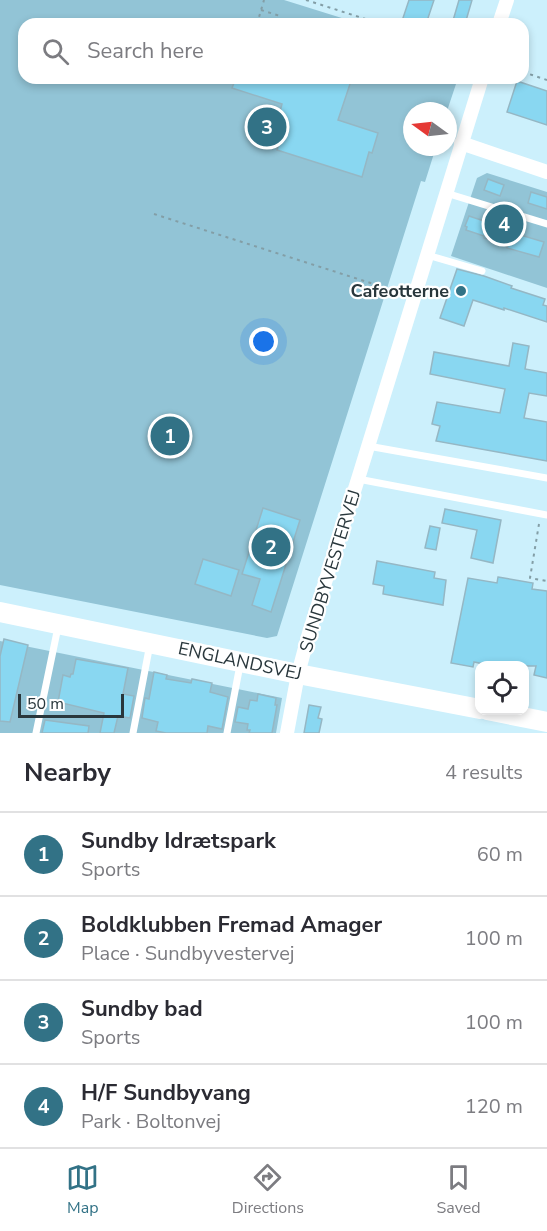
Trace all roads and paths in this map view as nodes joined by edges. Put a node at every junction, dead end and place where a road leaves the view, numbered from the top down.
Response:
1 (264, 0) edge
2 (306, 0) edge
3 (507, 0) edge
4 (261, 10) junction
5 (280, 16) dead end
6 (259, 18) edge
7 (362, 18) edge
8 (502, 18) edge
9 (529, 74) edge
10 (547, 80) edge
11 (480, 84) edge
12 (461, 143) junction
13 (547, 172) edge
14 (446, 193) junction
15 (154, 214) dead end
16 (547, 224) edge
17 (427, 255) junction
18 (482, 271) dead end
19 (413, 297) junction
20 (368, 446) junction
21 (547, 478) edge
22 (358, 479) junction
23 (544, 514) edge
24 (547, 581) edge
25 (0, 612) edge
26 (58, 624) junction
27 (151, 643) junction
28 (241, 662) junction
29 (298, 674) junction
30 (475, 708) edge
31 (509, 715) edge
32 (547, 722) edge
33 (36, 733) edge
34 (133, 733) edge
35 (227, 733) edge
36 (287, 733) edge

1 - 4 path
2 - 7 path
3 - 8 street
4 - 5 path
4 - 6 path
9 - 10 path
11 - 12 street, SUNDBYVESTERVEJ
12 - 13 street
12 - 14 street, SUNDBYVESTERVEJ
14 - 16 lane
14 - 17 street, SUNDBYVESTERVEJ
15 - 19 path
17 - 18 lane
17 - 19 street, SUNDBYVESTERVEJ
19 - 20 street, SUNDBYVESTERVEJ
20 - 21 lane
20 - 22 street, SUNDBYVESTERVEJ
22 - 23 lane, SUNDBYVESTERVEJ
22 - 29 street, SUNDBYVESTERVEJ
23 - 24 path
25 - 26 street, ENGLANDSVEJ
26 - 27 street, ENGLANDSVEJ
26 - 33 lane
27 - 28 street, ENGLANDSVEJ
27 - 34 lane
28 - 29 street, ENGLANDSVEJ
28 - 35 lane
29 - 30 street, ENGLANDSVEJ
29 - 36 street, SUNDBYVESTERVEJ
31 - 32 street

